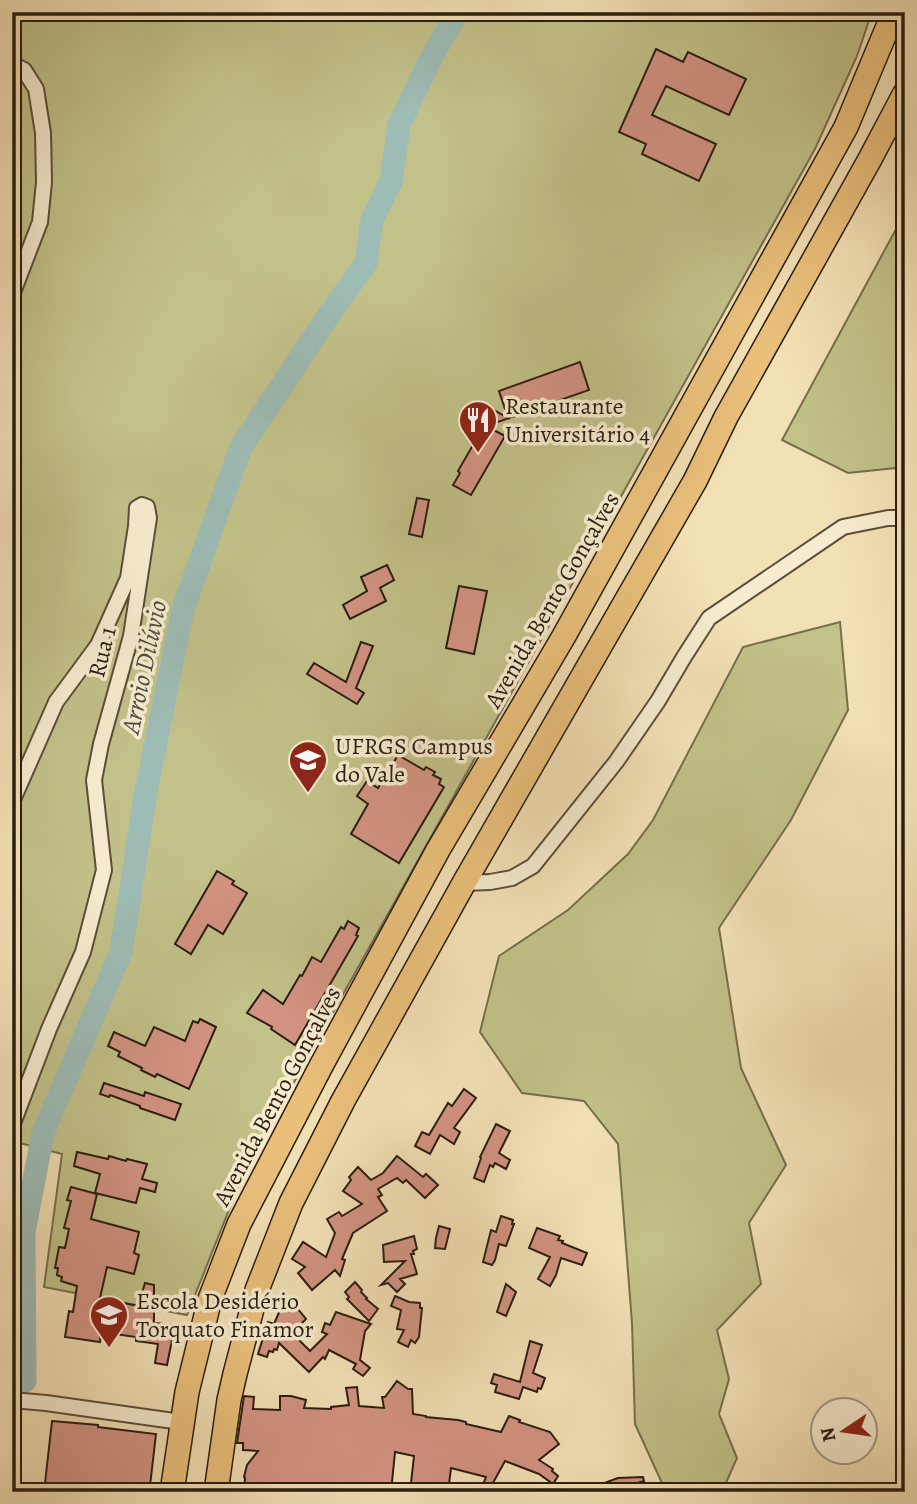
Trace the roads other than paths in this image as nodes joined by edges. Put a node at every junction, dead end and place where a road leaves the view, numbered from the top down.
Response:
1 (894, 12) edge
2 (12, 64) edge
3 (905, 93) edge
4 (12, 295) edge
5 (905, 517) edge
6 (12, 802) edge
7 (464, 883) junction
8 (12, 1126) edge
9 (12, 1400) edge
10 (181, 1422) junction
11 (172, 1492) edge
12 (216, 1492) edge

1 - 10 main road, Avenida Bento Gonçalves
2 - 4 street
3 - 7 main road
5 - 7 street
6 - 8 street, Rua 1
7 - 12 main road
9 - 10 street
10 - 11 main road, Avenida Bento Gonçalves

